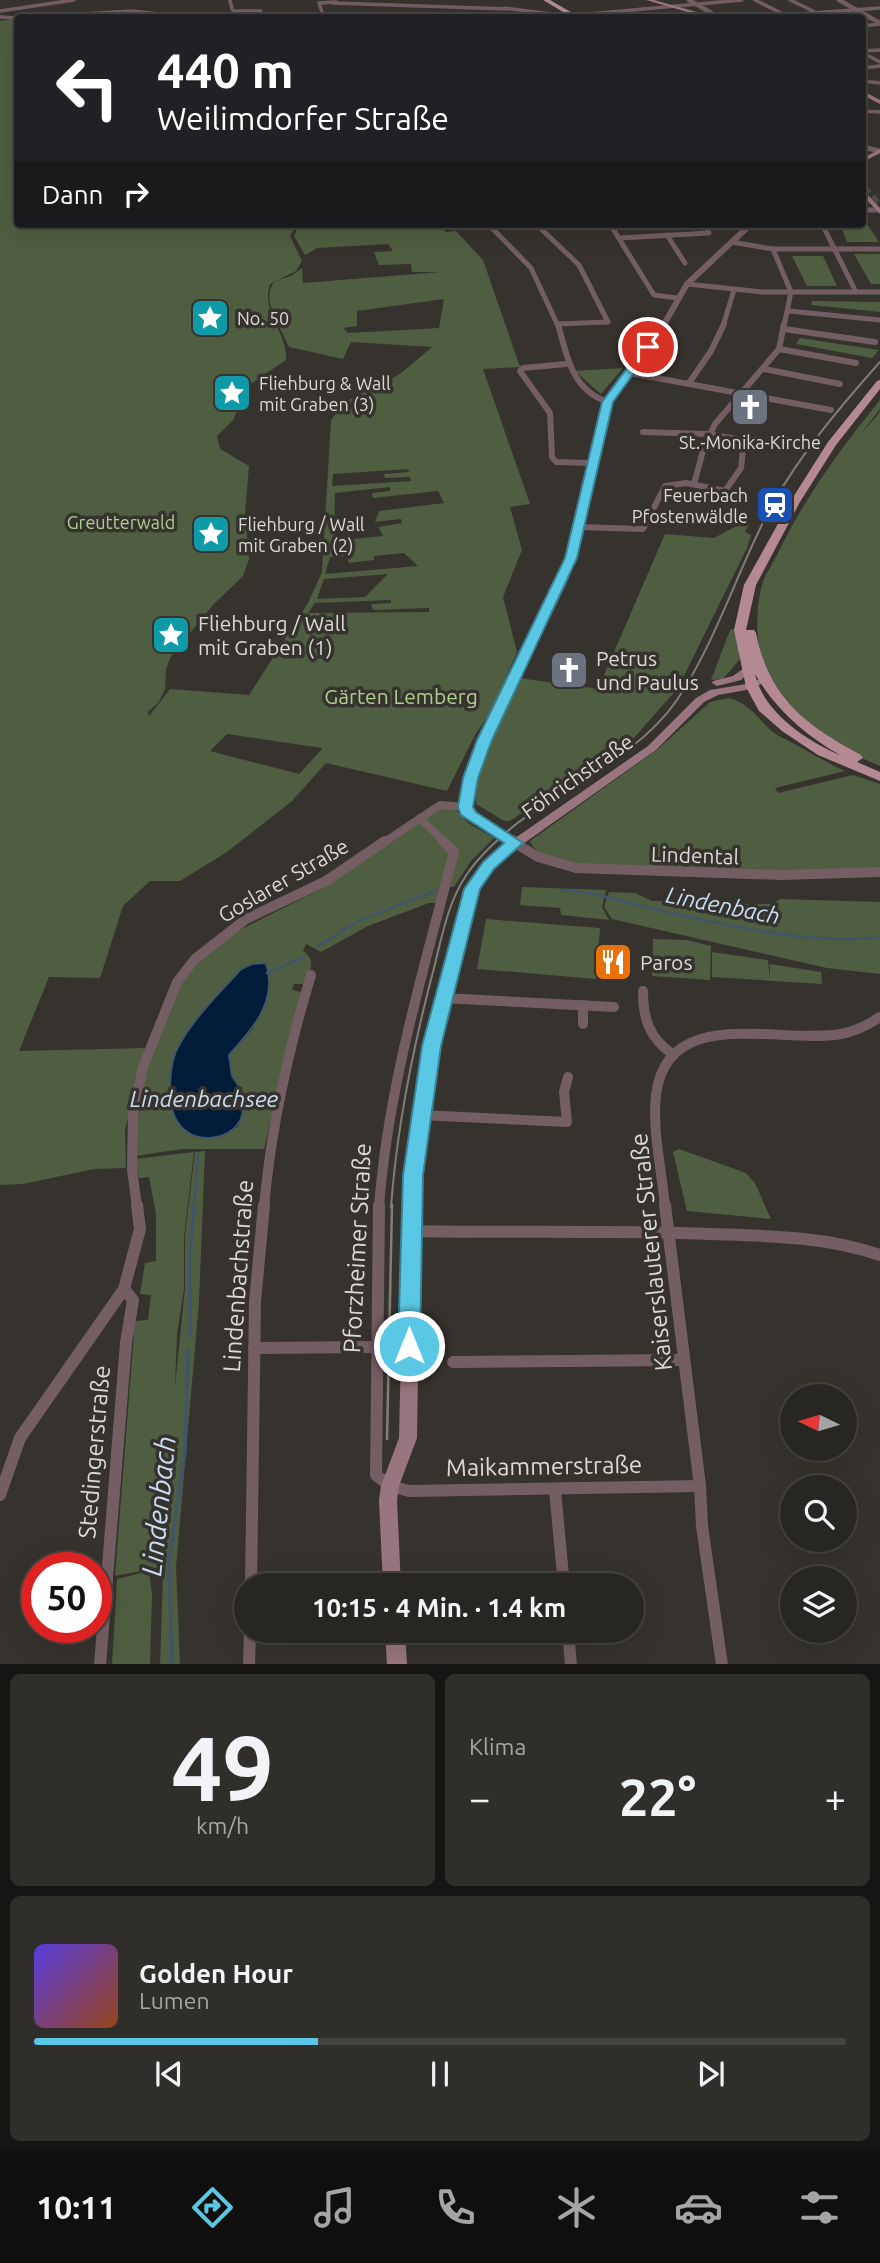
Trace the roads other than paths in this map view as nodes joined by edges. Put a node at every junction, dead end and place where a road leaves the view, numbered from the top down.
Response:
1 (21, 0) edge
2 (74, 0) edge
3 (230, 0) edge
4 (341, 0) edge
5 (383, 0) edge
6 (481, 0) edge
7 (546, 0) edge
8 (648, 0) edge
9 (689, 0) edge
10 (742, 0) edge
11 (755, 0) edge
12 (790, 0) edge
13 (839, 0) edge
14 (333, 3) joint
15 (402, 4) junction
16 (697, 4) junction
17 (660, 5) junction
18 (672, 6) junction
19 (880, 8) edge
20 (643, 9) junction
21 (857, 9) junction
22 (0, 10) edge
23 (232, 10) junction
24 (261, 10) dead end
25 (389, 11) junction
26 (322, 12) dead end
27 (816, 12) junction
28 (650, 13) dead end
29 (63, 14) edge
30 (179, 14) edge
31 (233, 14) edge
32 (381, 14) edge
33 (382, 14) edge
34 (543, 14) edge
35 (573, 14) edge
36 (596, 14) edge
37 (706, 14) edge
38 (711, 14) edge
39 (784, 14) joint
40 (865, 14) edge
41 (866, 196) edge
42 (879, 211) edge
43 (492, 228) edge
44 (539, 228) edge
45 (613, 228) edge
46 (707, 228) edge
47 (747, 228) edge
48 (824, 228) edge
49 (667, 235) junction
50 (620, 237) junction
51 (731, 242) junction
52 (773, 249) junction
53 (835, 249) junction
54 (880, 249) edge
55 (685, 263) dead end
56 (687, 284) junction
57 (734, 290) junction
58 (791, 292) junction
59 (856, 292) junction
60 (880, 292) edge
61 (677, 298) junction
62 (789, 311) junction
63 (880, 320) edge
64 (558, 324) junction
65 (784, 328) junction
66 (875, 342) dead end
67 (779, 349) junction
68 (856, 363) dead end
69 (566, 364) junction
70 (764, 369) junction
71 (629, 373) junction
72 (689, 383) junction
73 (880, 383) edge
74 (839, 384) dead end
75 (741, 391) junction
76 (608, 402) junction
77 (831, 410) dead end
78 (643, 432) dead end
79 (711, 433) junction
80 (592, 463) junction
81 (694, 484) junction
82 (578, 527) junction
83 (760, 570) junction
84 (747, 670) junction
85 (730, 681) junction
86 (755, 683) junction
87 (720, 690) junction
88 (760, 702) junction
89 (661, 741) junction
90 (880, 768) edge
91 (880, 776) edge
92 (466, 807) junction
93 (419, 818) junction
94 (515, 843) junction
95 (880, 872) edge
96 (311, 975) dead end
97 (642, 991) dead end
98 (443, 998) junction
99 (583, 1005) junction
100 (614, 1007) dead end
101 (880, 1017) edge
102 (583, 1024) dead end
103 (672, 1054) junction
104 (568, 1077) dead end
105 (420, 1115) junction
106 (410, 1231) junction
107 (667, 1232) junction
108 (880, 1255) edge
109 (124, 1289) junction
110 (376, 1347) junction
111 (254, 1348) junction
112 (683, 1360) junction
113 (453, 1362) dead end
114 (390, 1486) junction
115 (700, 1486) junction
116 (555, 1490) junction
117 (0, 1495) edge
118 (251, 1573) edge
119 (391, 1573) edge
120 (563, 1573) edge
121 (250, 1643) edge
122 (395, 1643) edge
123 (569, 1643) edge
124 (100, 1664) edge
125 (249, 1664) edge
126 (397, 1664) edge
127 (571, 1664) edge
128 (722, 1664) edge

1 - 22 street
2 - 22 street
3 - 23 street
4 - 26 street
5 - 6 street
7 - 35 main road
8 - 17 main road
9 - 16 street
10 - 16 street
11 - 39 street
12 - 27 street
13 - 21 street
14 - 15 street
14 - 25 street
15 - 25 street
15 - 34 street
16 - 18 street
16 - 38 street
17 - 18 main road
17 - 20 street
18 - 37 main road
19 - 21 street
20 - 28 street
20 - 36 street
21 - 27 street
21 - 40 street
23 - 24 street
23 - 31 street
25 - 32 street
25 - 33 street
27 - 39 street
29 - 30 street
41 - 42 main road
43 - 64 street
44 - 64 street
45 - 50 street
46 - 49 street
47 - 51 street
48 - 53 street
49 - 50 street
49 - 55 street
50 - 61 street
51 - 52 street
51 - 56 street
52 - 53 street
52 - 58 street
53 - 54 street
53 - 59 street
56 - 57 street
56 - 61 street
57 - 58 street
57 - 72 street
58 - 59 street
58 - 62 street
59 - 60 street
61 - 71 street
62 - 63 street
62 - 65 street
64 - 69 street
65 - 66 street
65 - 67 street
67 - 68 street
67 - 70 street
69 - 76 street
69 - 80 street
70 - 74 street
70 - 75 street
71 - 72 street
71 - 76 street
72 - 75 street
73 - 83 main road
75 - 77 street
75 - 79 street
76 - 80 street
78 - 79 street
79 - 81 street
79 - 81 street
80 - 82 street
81 - 82 street
82 - 92 street
83 - 84 main road
83 - 86 main road
84 - 85 main road, Föhrichstraße
84 - 86 main road
85 - 86 main road
85 - 89 main road, Föhrichstraße
86 - 87 main road
86 - 88 main road
86 - 90 main road
87 - 88 main road
87 - 89 main road, Föhrichstraße
88 - 91 main road
89 - 94 main road, Föhrichstraße
92 - 93 street, Goslarer Straße
92 - 94 street
93 - 109 street, Goslarer Straße
93 - 110 street, Pforzheimer Straße
94 - 95 street, Lindental
94 - 98 main road
96 - 111 street, Lindenbachstraße
97 - 103 street
98 - 99 street
98 - 105 main road
99 - 100 street
99 - 102 street
101 - 103 street
103 - 107 street, Kaiserslauterer Straße
104 - 105 street
105 - 106 main road
106 - 107 street
106 - 114 main road
107 - 108 street
107 - 112 street, Kaiserslauterer Straße
109 - 117 street, Goslarer Straße
109 - 124 street, Stedingerstraße
110 - 111 street
110 - 114 street, Pforzheimer Straße
111 - 118 street, Lindenbachstraße
112 - 113 street
112 - 115 street, Kaiserslauterer Straße
114 - 116 street, Maikammerstraße
114 - 119 main road
115 - 116 street, Maikammerstraße
115 - 128 street, Kaiserslauterer Straße
116 - 120 street
121 - 125 street
122 - 126 main road
123 - 127 street

